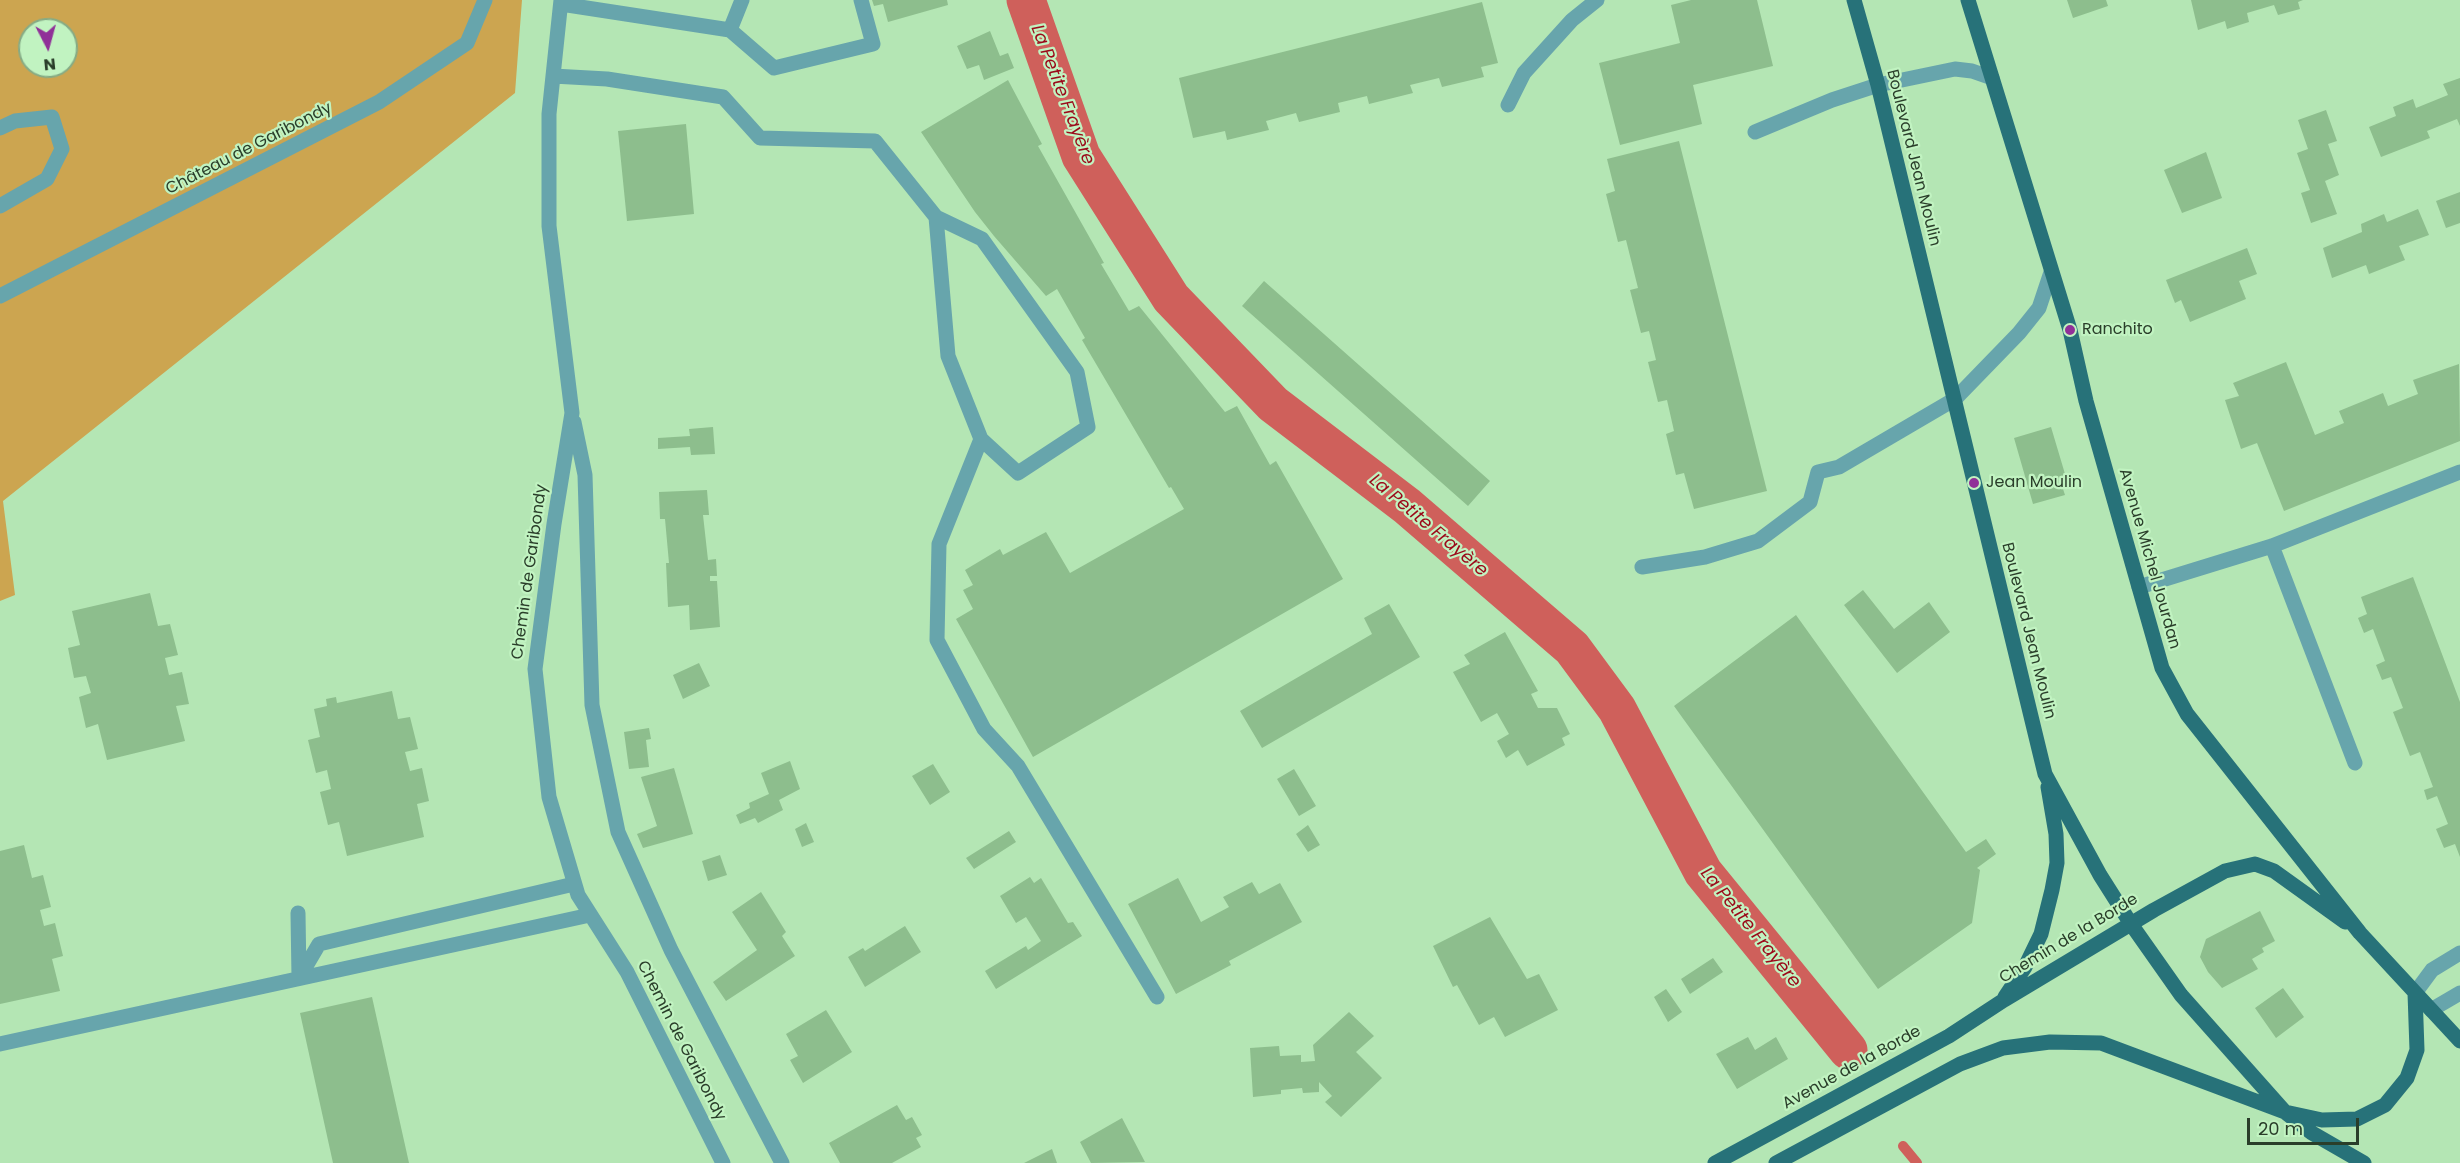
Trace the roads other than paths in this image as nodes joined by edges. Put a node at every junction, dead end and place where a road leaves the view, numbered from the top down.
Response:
1 (485, 0) edge
2 (742, 0) edge
3 (861, 0) edge
4 (1597, 0) edge
5 (1854, 0) edge
6 (1968, 0) edge
7 (561, 2) edge
8 (730, 30) junction
9 (553, 76) junction
10 (1992, 78) junction
11 (1878, 85) junction
12 (1508, 105) dead end
13 (0, 128) edge
14 (1755, 132) dead end
15 (0, 206) edge
16 (936, 217) junction
17 (2051, 272) junction
18 (0, 296) edge
19 (1955, 399) junction
20 (572, 413) junction
21 (981, 439) junction
22 (2460, 472) edge
23 (2272, 546) junction
24 (1642, 567) dead end
25 (2139, 587) junction
26 (2355, 764) dead end
27 (2045, 774) junction
28 (574, 884) junction
29 (298, 914) dead end
30 (591, 915) junction
31 (2131, 924) junction
32 (2360, 933) junction
33 (2460, 954) edge
34 (300, 978) junction
35 (2415, 993) junction
36 (2459, 994) edge
37 (1157, 998) dead end
38 (2004, 1000) junction
39 (2431, 1010) junction
40 (2460, 1041) edge
41 (0, 1044) edge
42 (2285, 1112) junction
43 (723, 1163) edge
44 (782, 1163) edge
45 (1715, 1163) edge
46 (1776, 1163) edge
47 (2364, 1163) edge

1 - 18 street, Château de Garibondy
2 - 8 street
3 - 8 street
4 - 12 street
5 - 11 main road, Boulevard Jean Moulin
6 - 10 main road, Avenue Michel Jourdan
7 - 8 street
7 - 9 street, Chemin de Garibondy
9 - 16 street
9 - 20 street, Chemin de Garibondy
10 - 11 street
10 - 17 main road, Avenue Michel Jourdan
11 - 14 street
11 - 19 main road, Boulevard Jean Moulin
13 - 15 street
16 - 21 street
16 - 21 street
17 - 19 street
17 - 25 main road, Avenue Michel Jourdan
19 - 24 street
19 - 27 main road, Boulevard Jean Moulin
20 - 28 street, Chemin de Garibondy
20 - 44 street, Chemin de Garibondy
21 - 37 street
22 - 23 street
23 - 25 street
23 - 26 street
25 - 32 main road, Avenue Michel Jourdan
27 - 31 main road, Boulevard Jean Moulin
27 - 38 main road, Chemin de la Borde
28 - 30 street, Chemin de Garibondy
28 - 34 street
29 - 34 street
30 - 34 street
30 - 43 street, Chemin de Garibondy
31 - 32 main road, Chemin de la Borde
31 - 38 main road, Chemin de la Borde
31 - 42 main road, Boulevard Jean Moulin
32 - 35 main road, Avenue Michel Jourdan
33 - 35 street
34 - 41 street
35 - 39 main road, Avenue Michel Jourdan
35 - 42 main road
36 - 39 street
38 - 45 main road, Avenue de la Borde
39 - 40 main road, Avenue Michel Jourdan
42 - 46 main road
42 - 47 main road, Boulevard Jean Moulin

